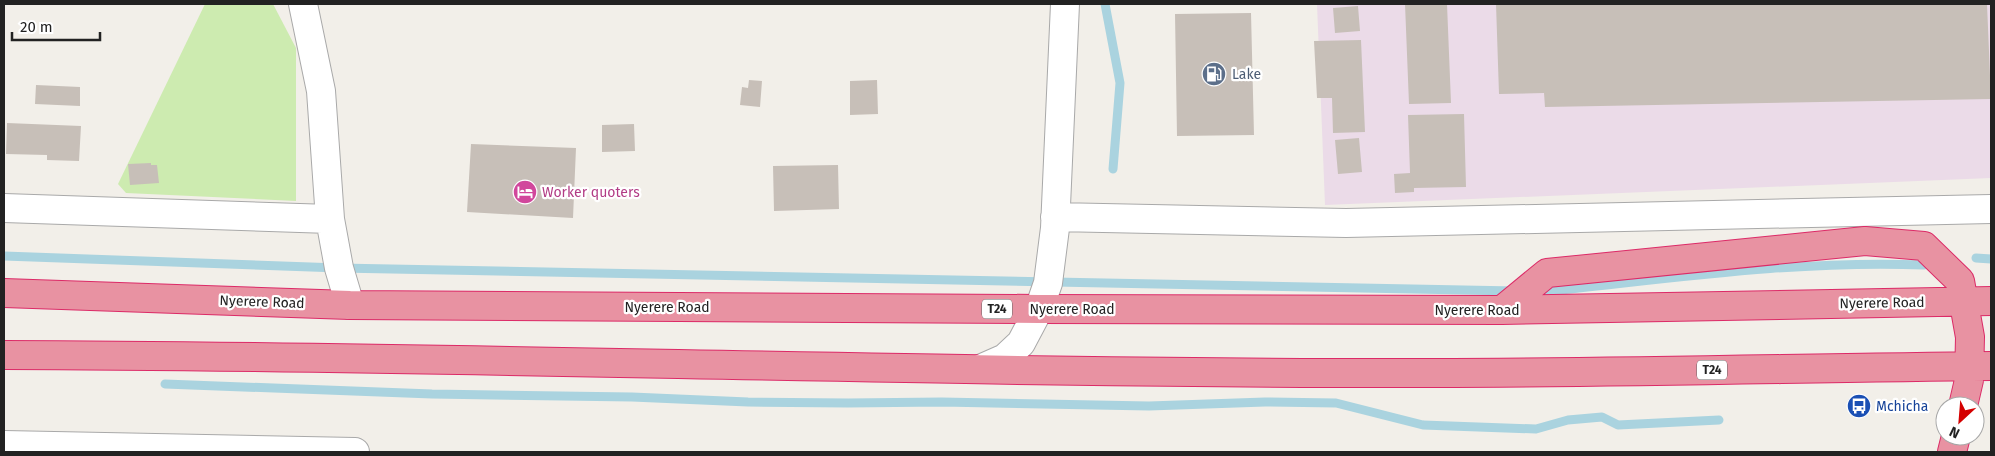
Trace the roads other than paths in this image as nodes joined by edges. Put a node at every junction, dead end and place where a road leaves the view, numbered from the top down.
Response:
1 (303, 4) edge
2 (1065, 4) edge
3 (4, 208) edge
4 (1991, 209) edge
5 (1055, 217) junction
6 (330, 218) junction
7 (4, 293) edge
8 (1991, 301) edge
9 (1965, 302) junction
10 (350, 305) junction
11 (1039, 309) junction
12 (1502, 310) junction
13 (4, 355) edge
14 (1980, 366) edge
15 (980, 369) junction
16 (1965, 396) edge
17 (4, 445) edge
18 (355, 452) edge

1 - 6 street
2 - 5 street
3 - 6 street
4 - 5 street
5 - 11 street
6 - 10 street
7 - 10 highway, Nyerere Road / T24
8 - 9 highway, Nyerere Road / T24
9 - 12 highway, Nyerere Road / T24
9 - 12 highway
9 - 14 highway
10 - 11 highway, Nyerere Road / T24
11 - 12 highway, Nyerere Road / T24
11 - 15 street
13 - 15 highway, T24
14 - 15 highway, T24
14 - 16 highway
17 - 18 street

